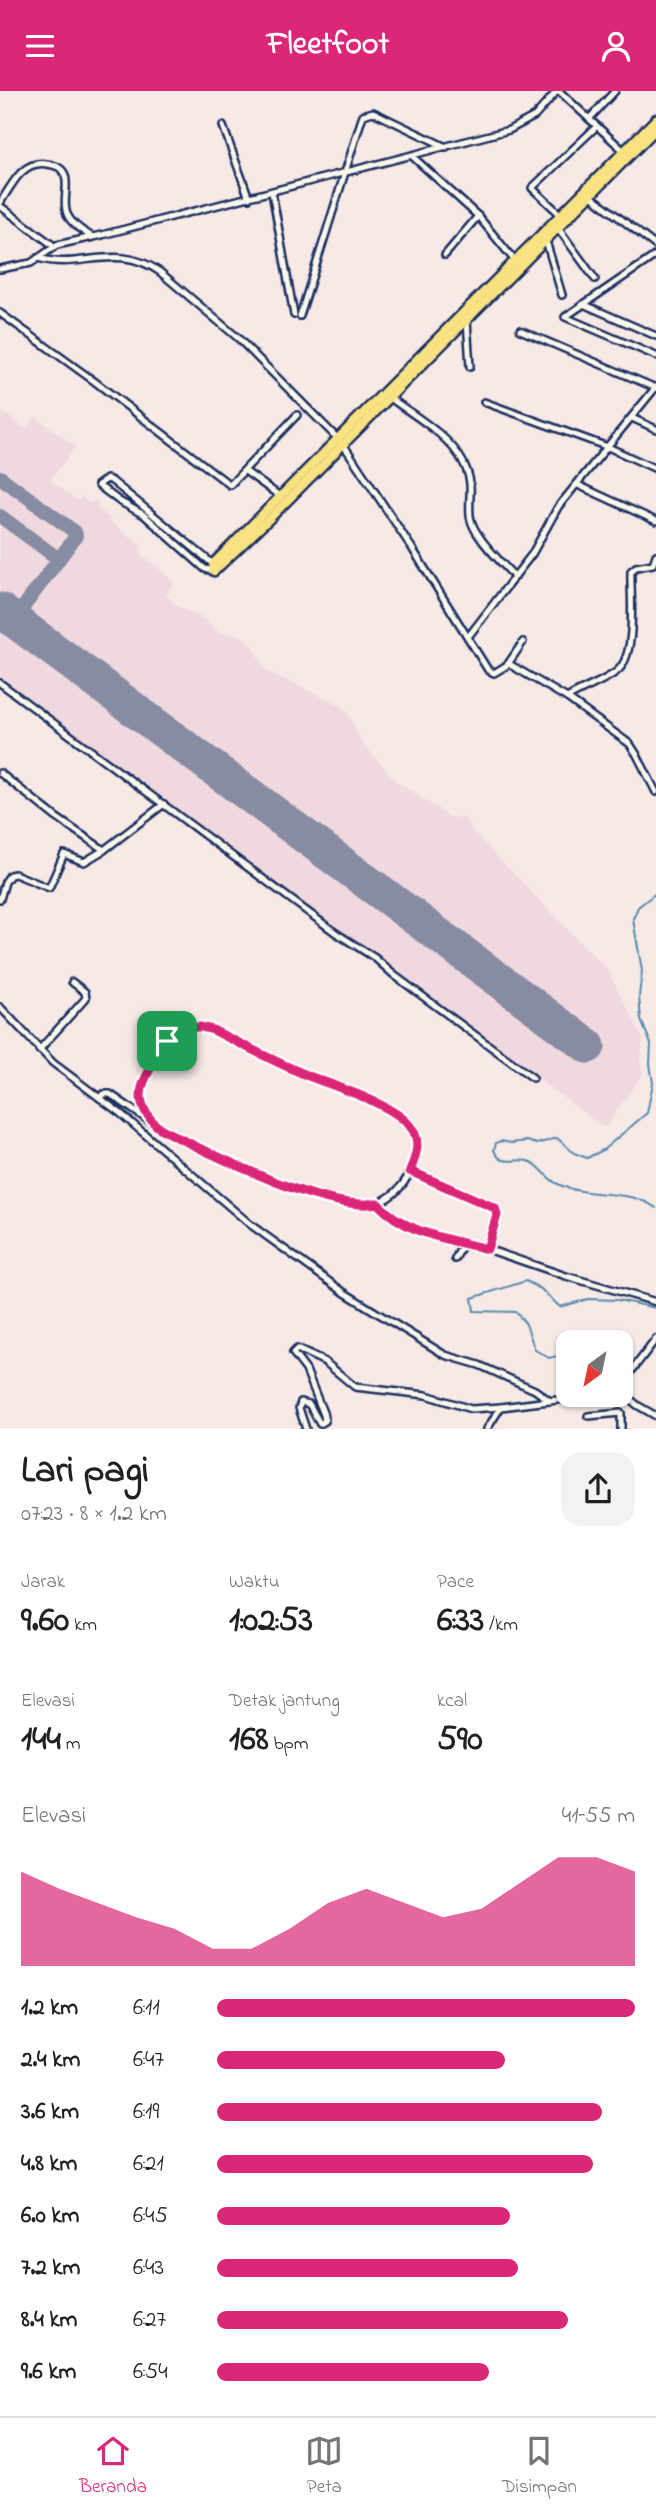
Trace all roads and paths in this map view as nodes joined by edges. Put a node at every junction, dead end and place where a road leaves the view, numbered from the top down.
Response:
1 (558, 91) edge
2 (615, 91) edge
3 (589, 119) junction
4 (656, 120) edge
5 (223, 126) dead end
6 (597, 126) junction
7 (656, 129) edge
8 (446, 147) junction
9 (624, 151) junction
10 (412, 156) junction
11 (345, 173) junction
12 (272, 192) junction
13 (591, 192) junction
14 (249, 198) junction
15 (0, 205) edge
16 (478, 216) junction
17 (564, 217) junction
18 (558, 228) junction
19 (92, 237) junction
20 (543, 238) junction
21 (54, 246) junction
22 (656, 246) edge
23 (445, 255) dead end
24 (656, 255) edge
25 (38, 258) junction
26 (517, 263) junction
27 (0, 269) edge
28 (595, 279) dead end
29 (562, 295) dead end
30 (485, 296) junction
31 (583, 304) junction
32 (0, 313) edge
33 (467, 320) junction
34 (520, 330) dead end
35 (656, 336) edge
36 (656, 356) edge
37 (470, 367) dead end
38 (656, 388) edge
39 (386, 395) junction
40 (484, 402) dead end
41 (296, 415) dead end
42 (632, 418) junction
43 (656, 429) edge
44 (341, 442) junction
45 (608, 447) junction
46 (656, 469) edge
47 (245, 471) junction
48 (309, 473) junction
49 (578, 485) junction
50 (281, 496) junction
51 (656, 521) edge
52 (656, 555) edge
53 (213, 567) junction
54 (514, 577) junction
55 (468, 637) junction
56 (523, 642) dead end
57 (508, 664) junction
58 (0, 683) edge
59 (567, 698) junction
60 (0, 773) edge
61 (656, 792) edge
62 (164, 804) junction
63 (104, 850) junction
64 (0, 899) edge
65 (72, 982) dead end
66 (0, 1007) edge
67 (39, 1050) junction
68 (533, 1078) dead end
69 (100, 1098) junction
70 (153, 1123) junction
71 (410, 1171) junction
72 (377, 1203) junction
73 (467, 1244) junction
74 (487, 1249) junction
75 (455, 1259) dead end
76 (656, 1302) edge
77 (656, 1339) edge
78 (634, 1366) edge
79 (556, 1400) edge
80 (550, 1401) junction
81 (634, 1402) edge
82 (501, 1407) junction
83 (588, 1416) dead end
84 (656, 1416) edge
85 (306, 1429) edge
86 (488, 1429) edge
87 (621, 1429) edge

1 - 3 street
1 - 8 street
2 - 3 street
3 - 6 street
4 - 9 highway
5 - 14 street
6 - 9 street
6 - 17 street
7 - 13 highway
8 - 10 street
8 - 11 street
9 - 13 highway
10 - 11 street
10 - 16 street
11 - 12 street
11 - 12 street
12 - 14 street
13 - 17 highway
13 - 22 street
14 - 19 street
15 - 19 street
15 - 21 street
16 - 23 street
16 - 26 street
17 - 18 highway
17 - 20 highway
18 - 20 highway
18 - 28 street
19 - 21 street
20 - 26 highway
20 - 29 street
21 - 25 street
24 - 31 street
25 - 27 street
25 - 44 street
26 - 30 highway
30 - 33 highway
30 - 39 highway
31 - 35 street
31 - 36 street
32 - 47 street
33 - 37 street
33 - 39 highway
34 - 38 street
38 - 42 street
39 - 44 highway
39 - 54 street
40 - 45 street
41 - 47 street
42 - 43 street
42 - 45 street
44 - 48 highway
44 - 55 street
45 - 46 street
45 - 49 street
47 - 50 street
48 - 50 highway
48 - 53 highway
49 - 51 street
49 - 54 street
50 - 53 highway
52 - 59 street
53 - 53 street
54 - 55 street
55 - 57 street
56 - 57 street
57 - 59 street
58 - 62 street
59 - 61 street
60 - 63 street
62 - 63 street
62 - 68 street
63 - 64 street
65 - 67 street
66 - 67 street
67 - 69 street
69 - 70 street
69 - 80 street
70 - 71 street
70 - 72 street
71 - 72 street
71 - 74 street
72 - 73 street
73 - 74 street
73 - 75 street
74 - 76 street
77 - 78 street
79 - 80 street
80 - 82 street
81 - 84 street
82 - 85 street
82 - 86 street
83 - 87 street

